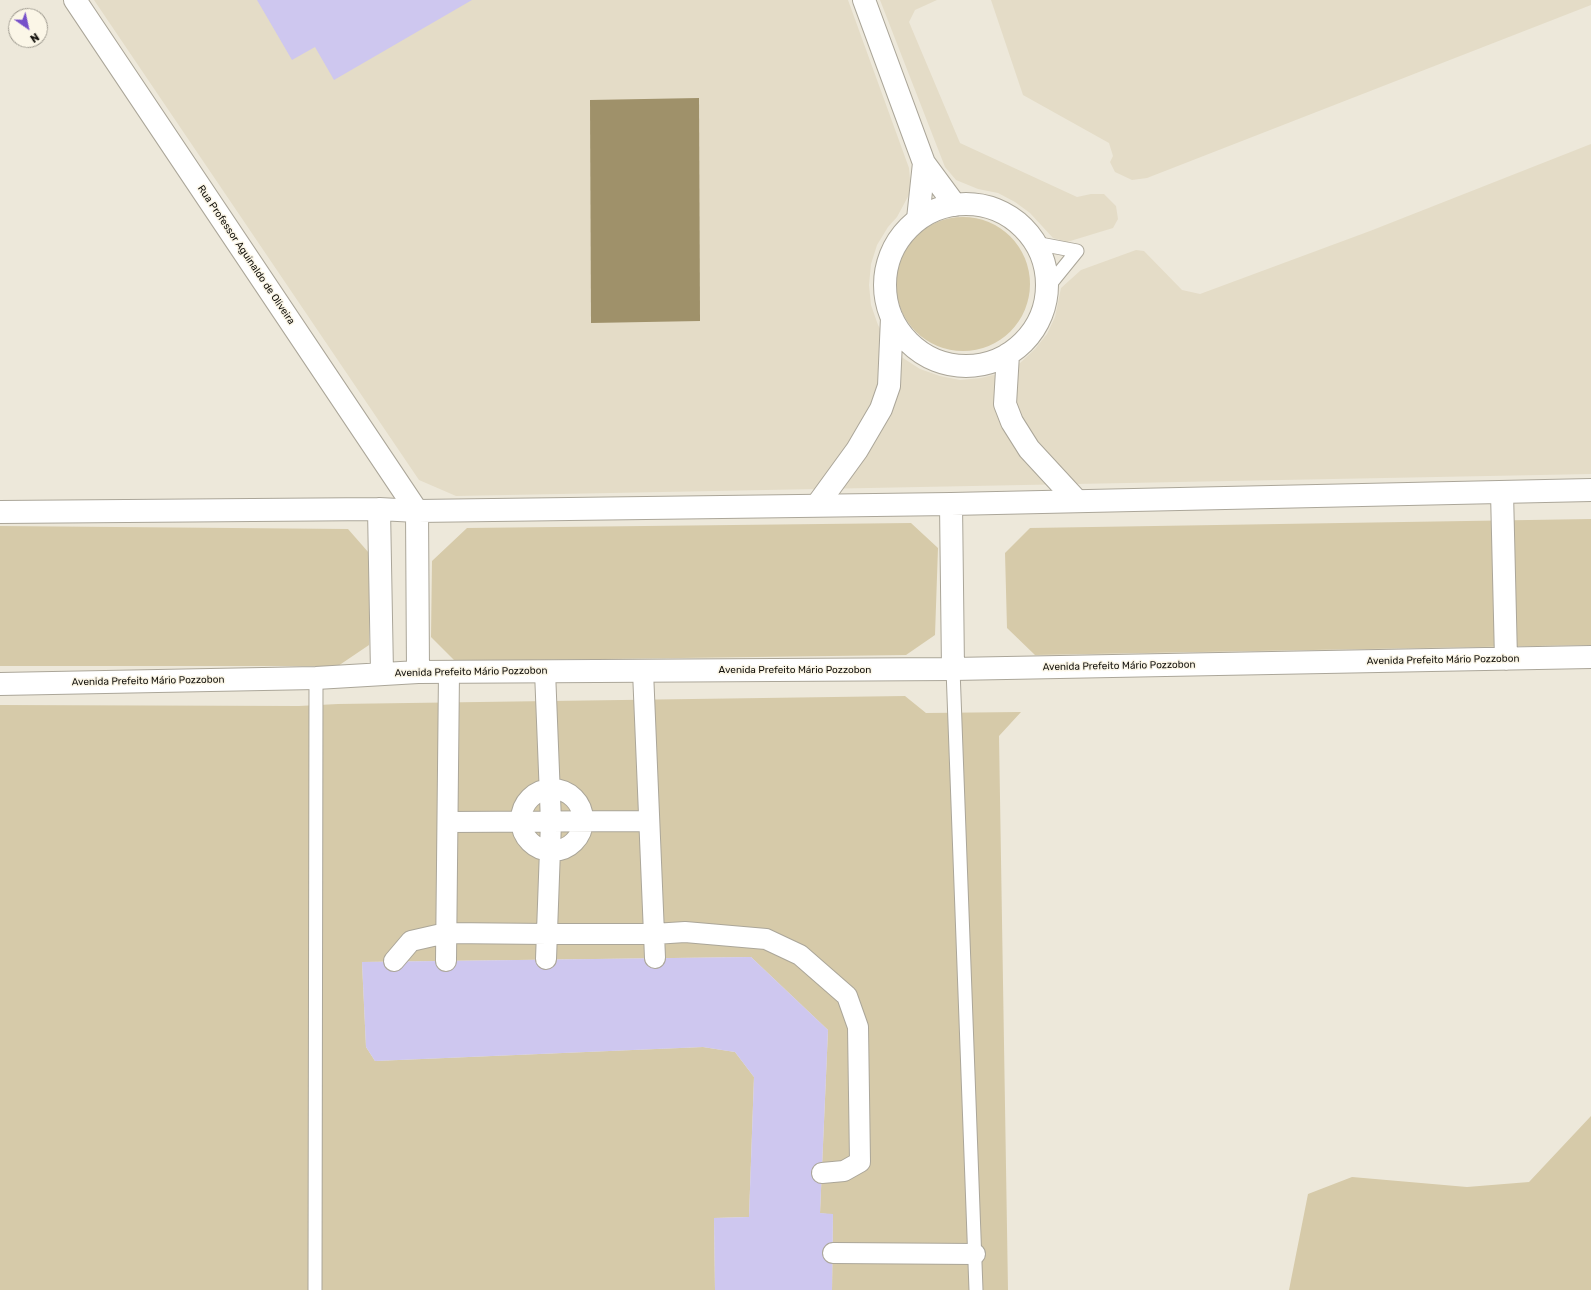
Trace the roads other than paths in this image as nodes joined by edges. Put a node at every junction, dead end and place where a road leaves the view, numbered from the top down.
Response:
1 (75, 0) edge
2 (864, 0) edge
3 (924, 163) junction
4 (955, 205) junction
5 (918, 220) junction
6 (1035, 243) junction
7 (1047, 288) junction
8 (892, 318) junction
9 (1008, 354) junction
10 (1591, 490) edge
11 (1502, 492) junction
12 (1077, 501) junction
13 (951, 504) junction
14 (817, 505) junction
15 (379, 509) junction
16 (417, 510) junction
17 (0, 512) edge
18 (1591, 657) edge
19 (1506, 659) junction
20 (953, 669) junction
21 (643, 670) junction
22 (545, 671) junction
23 (418, 672) junction
24 (449, 672) junction
25 (382, 674) junction
26 (316, 678) junction
27 (0, 684) edge
28 (550, 788) junction
29 (649, 821) junction
30 (448, 822) junction
31 (520, 822) junction
32 (551, 822) junction
33 (584, 822) junction
34 (550, 851) junction
35 (446, 933) junction
36 (548, 934) junction
37 (654, 934) junction
38 (655, 958) dead end
39 (546, 959) dead end
40 (446, 960) dead end
41 (394, 961) dead end
42 (822, 1173) dead end
43 (833, 1253) dead end
44 (975, 1254) junction
45 (315, 1290) edge
46 (976, 1290) edge

1 - 16 street, Rua Professor Aguinaldo de Oliveira
2 - 3 street
3 - 4 street
3 - 5 street
4 - 5 street
4 - 6 street
5 - 8 street
6 - 7 street
6 - 7 lane
7 - 9 street
8 - 9 street
8 - 14 street
9 - 12 street
10 - 11 street
11 - 12 street
11 - 19 street
12 - 13 street
13 - 14 street
13 - 20 street
14 - 16 street
15 - 16 street
15 - 17 street
15 - 25 street
16 - 23 street
18 - 19 street, Avenida Prefeito Mário Pozzobon
19 - 20 street, Avenida Prefeito Mário Pozzobon
20 - 21 street, Avenida Prefeito Mário Pozzobon
20 - 44 lane
21 - 22 street, Avenida Prefeito Mário Pozzobon
21 - 29 street
22 - 24 street, Avenida Prefeito Mário Pozzobon
22 - 28 street
23 - 24 street, Avenida Prefeito Mário Pozzobon
23 - 25 street, Avenida Prefeito Mário Pozzobon
24 - 30 street
25 - 26 street, Avenida Prefeito Mário Pozzobon
26 - 27 street, Avenida Prefeito Mário Pozzobon
26 - 45 lane
28 - 31 street
28 - 32 street
28 - 33 street
29 - 33 street
29 - 37 street
30 - 31 street
30 - 35 street
31 - 32 street
31 - 34 street
32 - 33 street
32 - 34 street
33 - 34 street
34 - 36 street
35 - 36 street
35 - 40 street
35 - 41 street
36 - 37 street
36 - 39 street
37 - 38 street
37 - 42 street
43 - 44 street
44 - 46 lane

